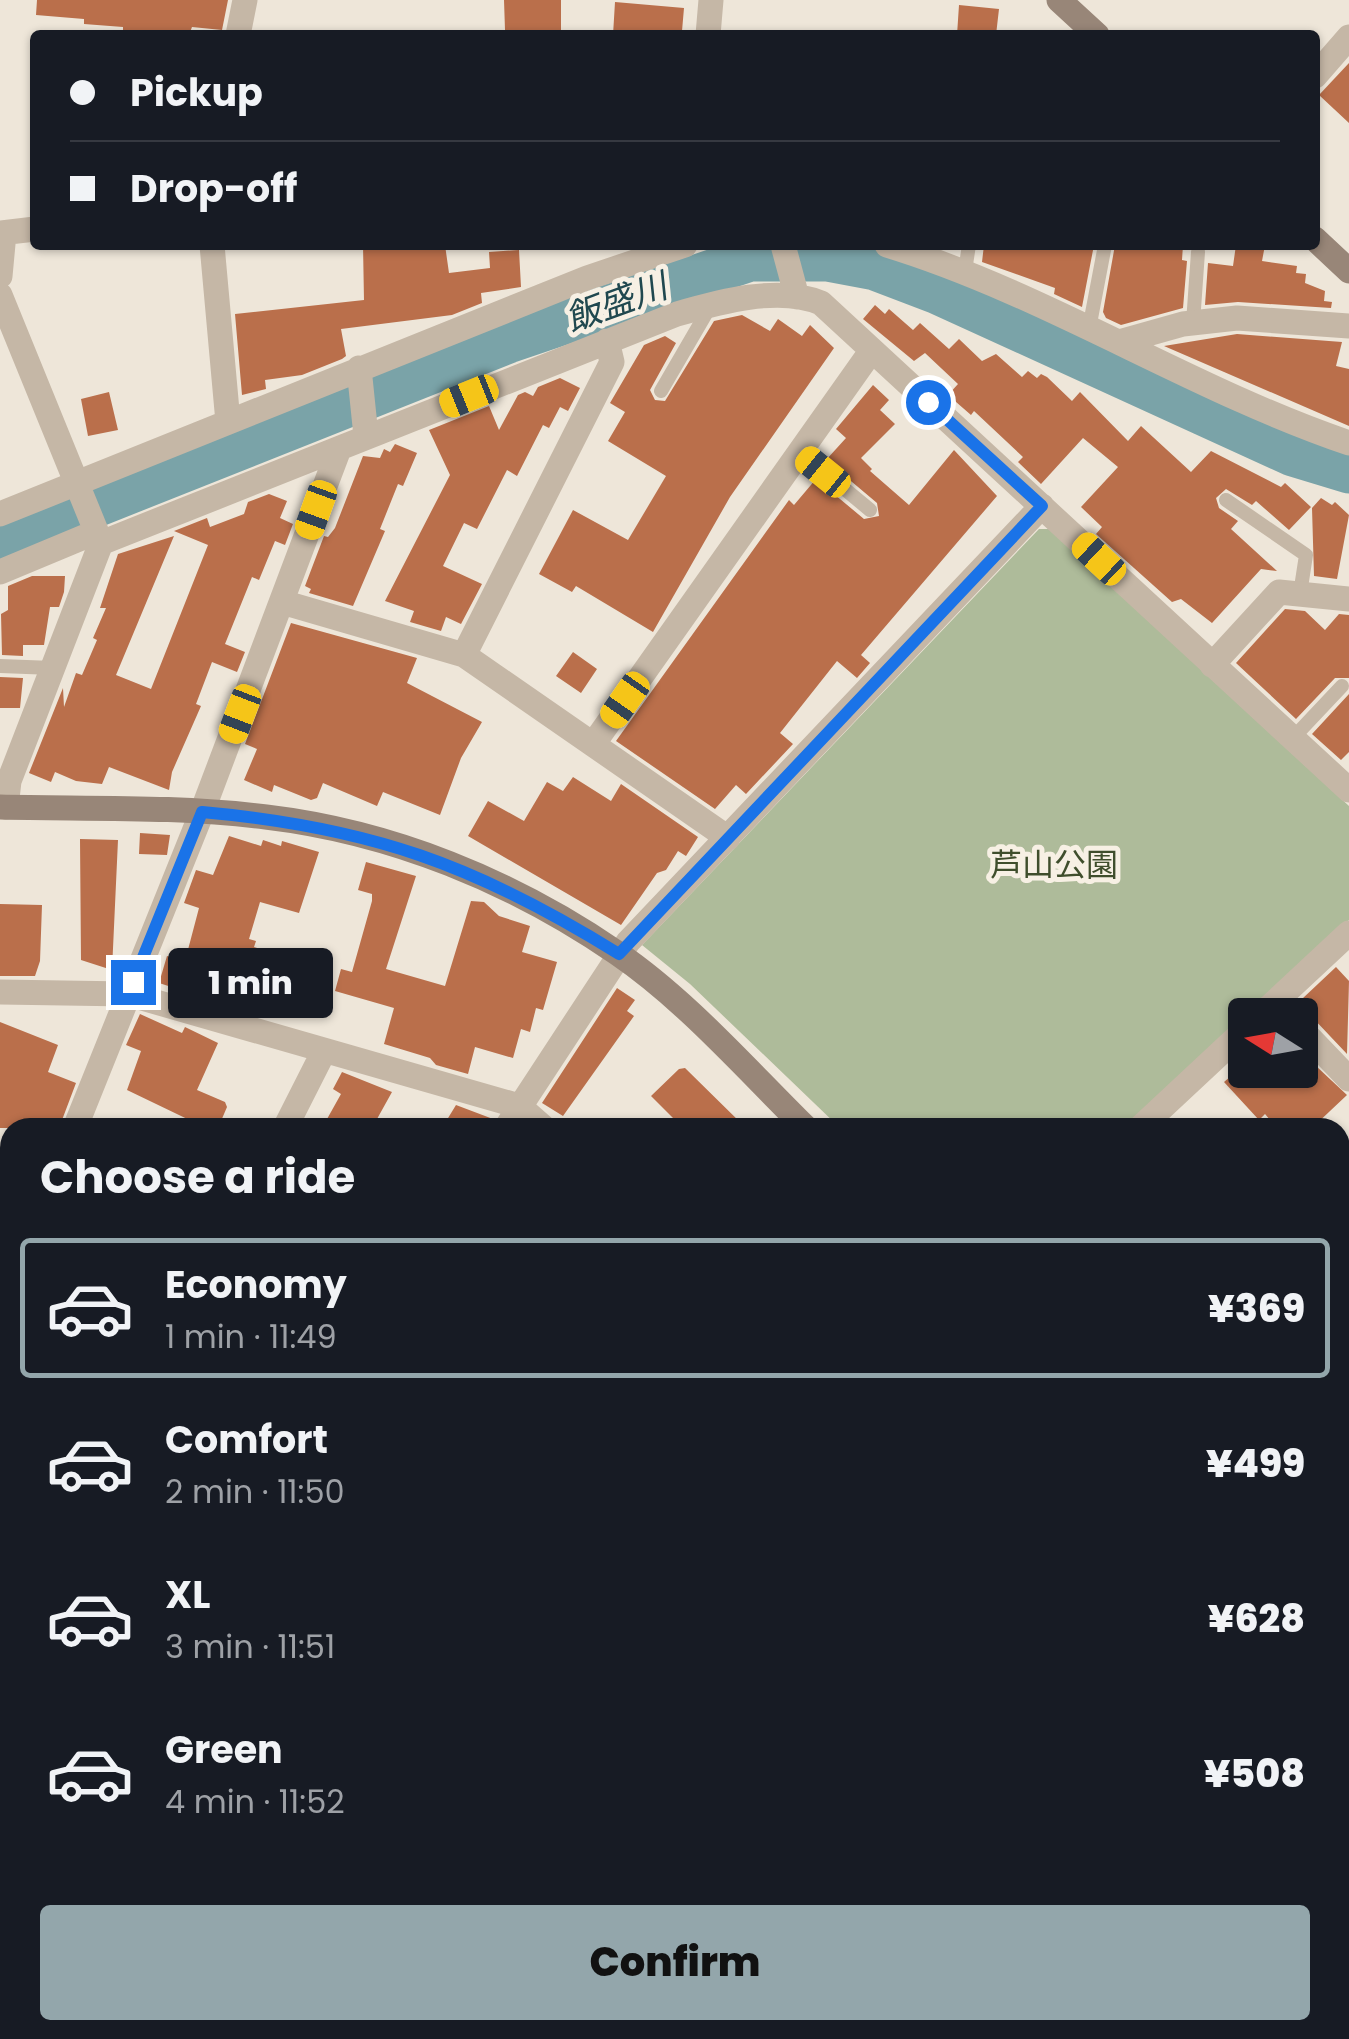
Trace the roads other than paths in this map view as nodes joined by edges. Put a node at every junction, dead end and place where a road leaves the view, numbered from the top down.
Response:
1 (245, 0) edge
2 (711, 0) edge
3 (1059, 0) edge
4 (239, 30) edge
5 (708, 30) edge
6 (1091, 30) edge
7 (1349, 38) edge
8 (1320, 70) edge
9 (30, 230) edge
10 (2, 233) edge
11 (1320, 244) edge
12 (212, 250) edge
13 (670, 250) edge
14 (784, 250) edge
15 (917, 250) edge
16 (1104, 250) edge
17 (1198, 252) dead end
18 (967, 258) edge
19 (1349, 270) edge
20 (0, 276) edge
21 (0, 295) edge
22 (797, 296) junction
23 (712, 304) junction
24 (1193, 323) junction
25 (1349, 326) edge
26 (1088, 330) junction
27 (607, 341) junction
28 (1120, 342) junction
29 (872, 350) junction
30 (359, 372) junction
31 (661, 391) dead end
32 (228, 422) junction
33 (366, 428) junction
34 (1349, 443) edge
35 (339, 449) junction
36 (800, 452) junction
37 (76, 487) junction
38 (1226, 500) dead end
39 (1042, 506) junction
40 (870, 510) dead end
41 (0, 514) edge
42 (98, 535) junction
43 (0, 572) edge
44 (1300, 594) junction
45 (1349, 598) edge
46 (282, 602) junction
47 (464, 654) junction
48 (1212, 665) junction
49 (0, 666) edge
50 (53, 668) junction
51 (1342, 686) dead end
52 (1293, 738) junction
53 (594, 743) junction
54 (1349, 790) edge
55 (3, 807) edge
56 (202, 812) junction
57 (728, 838) junction
58 (1349, 933) edge
59 (619, 954) junction
60 (0, 992) edge
61 (128, 994) junction
62 (1286, 998) edge
63 (1228, 1046) edge
64 (1318, 1047) edge
65 (324, 1051) junction
66 (1349, 1080) edge
67 (512, 1117) edge
68 (79, 1118) edge
69 (290, 1118) edge
70 (795, 1118) edge
71 (1151, 1118) edge

1 - 4 street
2 - 5 street
3 - 6 street
7 - 8 street
9 - 10 street
10 - 20 street
11 - 19 street
12 - 32 street
13 - 30 street
14 - 22 street
15 - 18 street
16 - 26 lane
17 - 24 lane
18 - 26 street
21 - 37 street
22 - 23 street
22 - 29 street
23 - 27 street
23 - 31 lane
24 - 25 street
24 - 28 street
26 - 28 street
27 - 33 street
27 - 47 street
28 - 34 street
29 - 36 street
29 - 39 street
30 - 32 street
30 - 33 street
32 - 37 street
33 - 35 street
35 - 42 street
35 - 46 street
36 - 40 lane
36 - 53 street
37 - 41 street
37 - 42 street
38 - 44 lane
39 - 48 street
39 - 57 street
42 - 43 street
42 - 50 street
44 - 45 street
44 - 48 street
46 - 47 street
46 - 56 street
47 - 53 street
48 - 52 street
49 - 50 lane
50 - 55 street
51 - 52 lane
52 - 54 street
53 - 57 street
55 - 56 street
56 - 59 street
56 - 61 street
57 - 59 street
58 - 62 street
59 - 67 street
59 - 70 street
60 - 61 street
61 - 65 street
61 - 68 street
63 - 71 street
64 - 66 street
65 - 67 street
65 - 69 street

